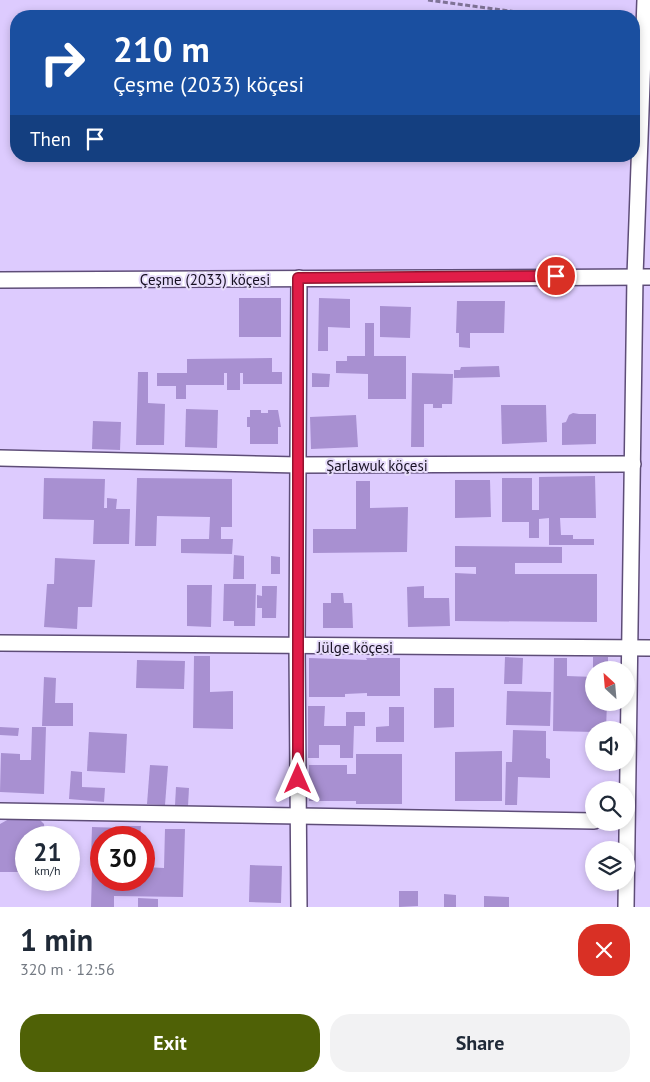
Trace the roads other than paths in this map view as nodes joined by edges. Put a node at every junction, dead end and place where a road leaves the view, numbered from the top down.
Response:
1 (645, 0) edge
2 (643, 276) edge
3 (298, 278) junction
4 (0, 280) edge
5 (0, 458) edge
6 (633, 464) junction
7 (298, 465) junction
8 (0, 643) edge
9 (297, 647) junction
10 (630, 647) junction
11 (650, 648) edge
12 (628, 781) edge
13 (0, 811) edge
14 (299, 817) junction
15 (585, 821) edge
16 (627, 831) edge
17 (300, 907) edge
18 (626, 907) edge

1 - 2 street
2 - 3 street, Çeşme (2033) köçesi
2 - 6 street
3 - 4 street, Çeşme (2033) köçesi
3 - 7 street
5 - 7 street, Şarlawuk köçesi
6 - 7 street, Şarlawuk köçesi
6 - 10 street
7 - 9 street
8 - 9 street, Jülge köçesi
9 - 10 street, Jülge köçesi
9 - 14 street
10 - 11 street, Jülge köçesi
10 - 12 street
13 - 14 street
14 - 15 street
14 - 17 street
16 - 18 street

